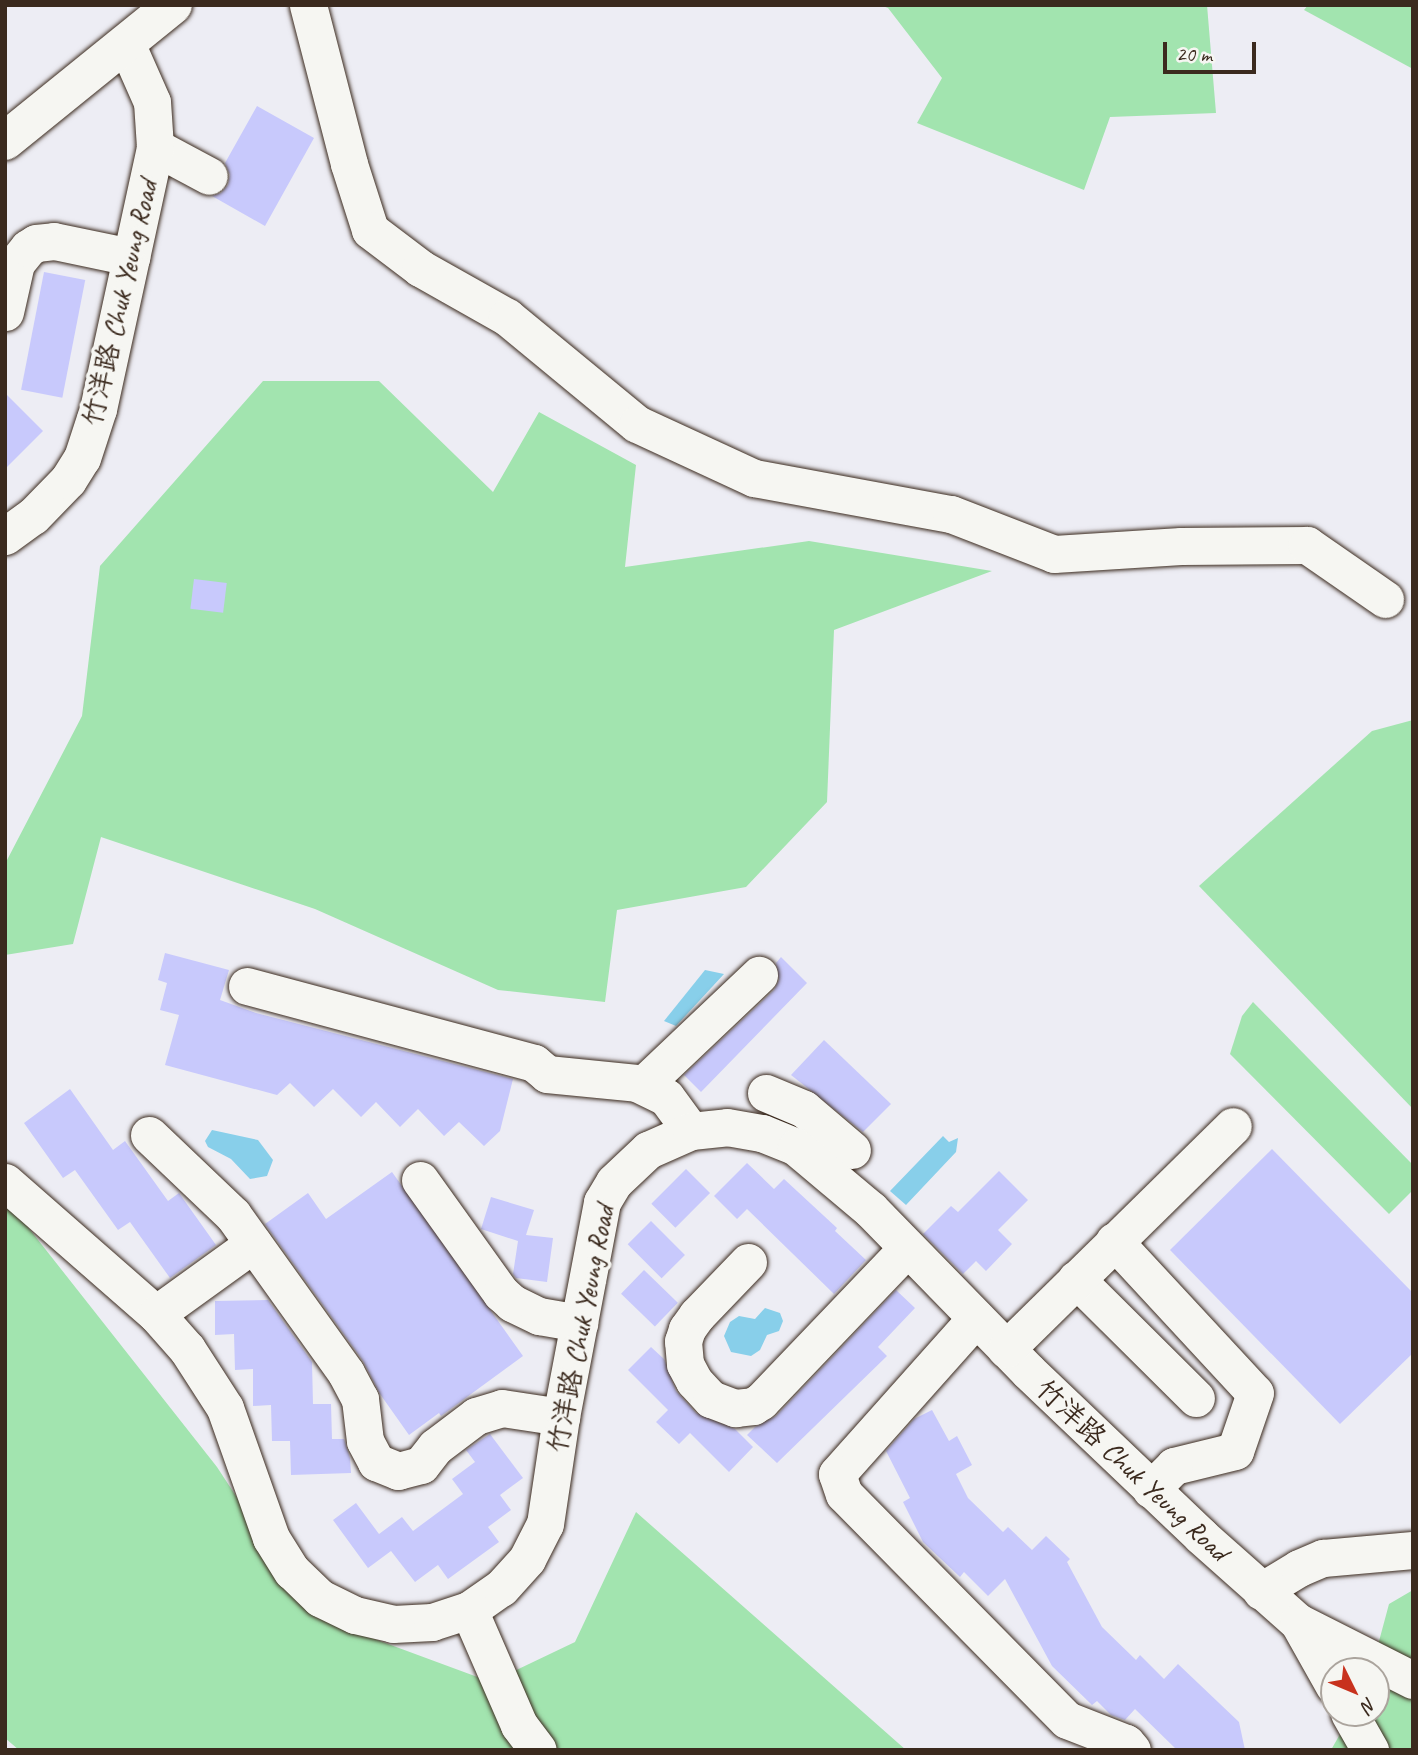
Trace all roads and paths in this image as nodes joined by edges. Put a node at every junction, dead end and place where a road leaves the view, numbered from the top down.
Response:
1 (173, 5) edge
2 (308, 5) edge
3 (126, 43) junction
4 (5, 141) edge
5 (155, 147) junction
6 (209, 176) dead end
7 (131, 257) junction
8 (5, 312) edge
9 (5, 536) edge
10 (1385, 598) dead end
11 (759, 975) dead end
12 (247, 986) dead end
13 (643, 1086) junction
14 (766, 1093) dead end
15 (804, 1109) junction
16 (1233, 1126) dead end
17 (691, 1132) junction
18 (149, 1135) dead end
19 (796, 1147) junction
20 (852, 1150) dead end
21 (420, 1180) dead end
22 (5, 1182) edge
23 (1114, 1241) junction
24 (253, 1244) junction
25 (908, 1248) junction
26 (748, 1262) dead end
27 (1076, 1279) junction
28 (156, 1314) junction
29 (976, 1318) junction
30 (579, 1323) junction
31 (1006, 1349) junction
32 (1196, 1398) dead end
33 (561, 1417) junction
34 (1151, 1489) junction
35 (1413, 1549) edge
36 (1261, 1591) junction
37 (469, 1610) junction
38 (1298, 1622) junction
39 (1320, 1661) edge
40 (1413, 1681) edge
41 (1357, 1727) edge
42 (538, 1750) edge
43 (1132, 1750) edge
44 (1370, 1750) edge

1 - 3 main road
2 - 10 street
3 - 4 main road
3 - 5 street, 竹洋路 Chuk Yeung Road
5 - 6 street
5 - 7 street, 竹洋路 Chuk Yeung Road
7 - 8 street
7 - 9 street, 竹洋路 Chuk Yeung Road
11 - 13 street
12 - 13 street
13 - 17 street
14 - 15 street
15 - 19 street
15 - 20 street
16 - 23 street
17 - 19 street, 竹洋路 Chuk Yeung Road
17 - 30 street, 竹洋路 Chuk Yeung Road
18 - 24 street
19 - 25 street, 竹洋路 Chuk Yeung Road
21 - 30 street
22 - 28 street, 竹洋路 Chuk Yeung Road
23 - 27 street
23 - 34 street
24 - 28 street
24 - 33 street
25 - 26 street
25 - 29 street, 竹洋路 Chuk Yeung Road
27 - 31 street
27 - 32 street
28 - 37 street, 竹洋路 Chuk Yeung Road
29 - 31 street, 竹洋路 Chuk Yeung Road
29 - 43 street
30 - 33 street, 竹洋路 Chuk Yeung Road
31 - 34 street, 竹洋路 Chuk Yeung Road
33 - 37 street, 竹洋路 Chuk Yeung Road
34 - 36 street, 竹洋路 Chuk Yeung Road
35 - 36 street
36 - 38 street, 竹洋路 Chuk Yeung Road
37 - 42 street
38 - 39 street
38 - 40 street, 竹洋路 Chuk Yeung Road
41 - 44 street

